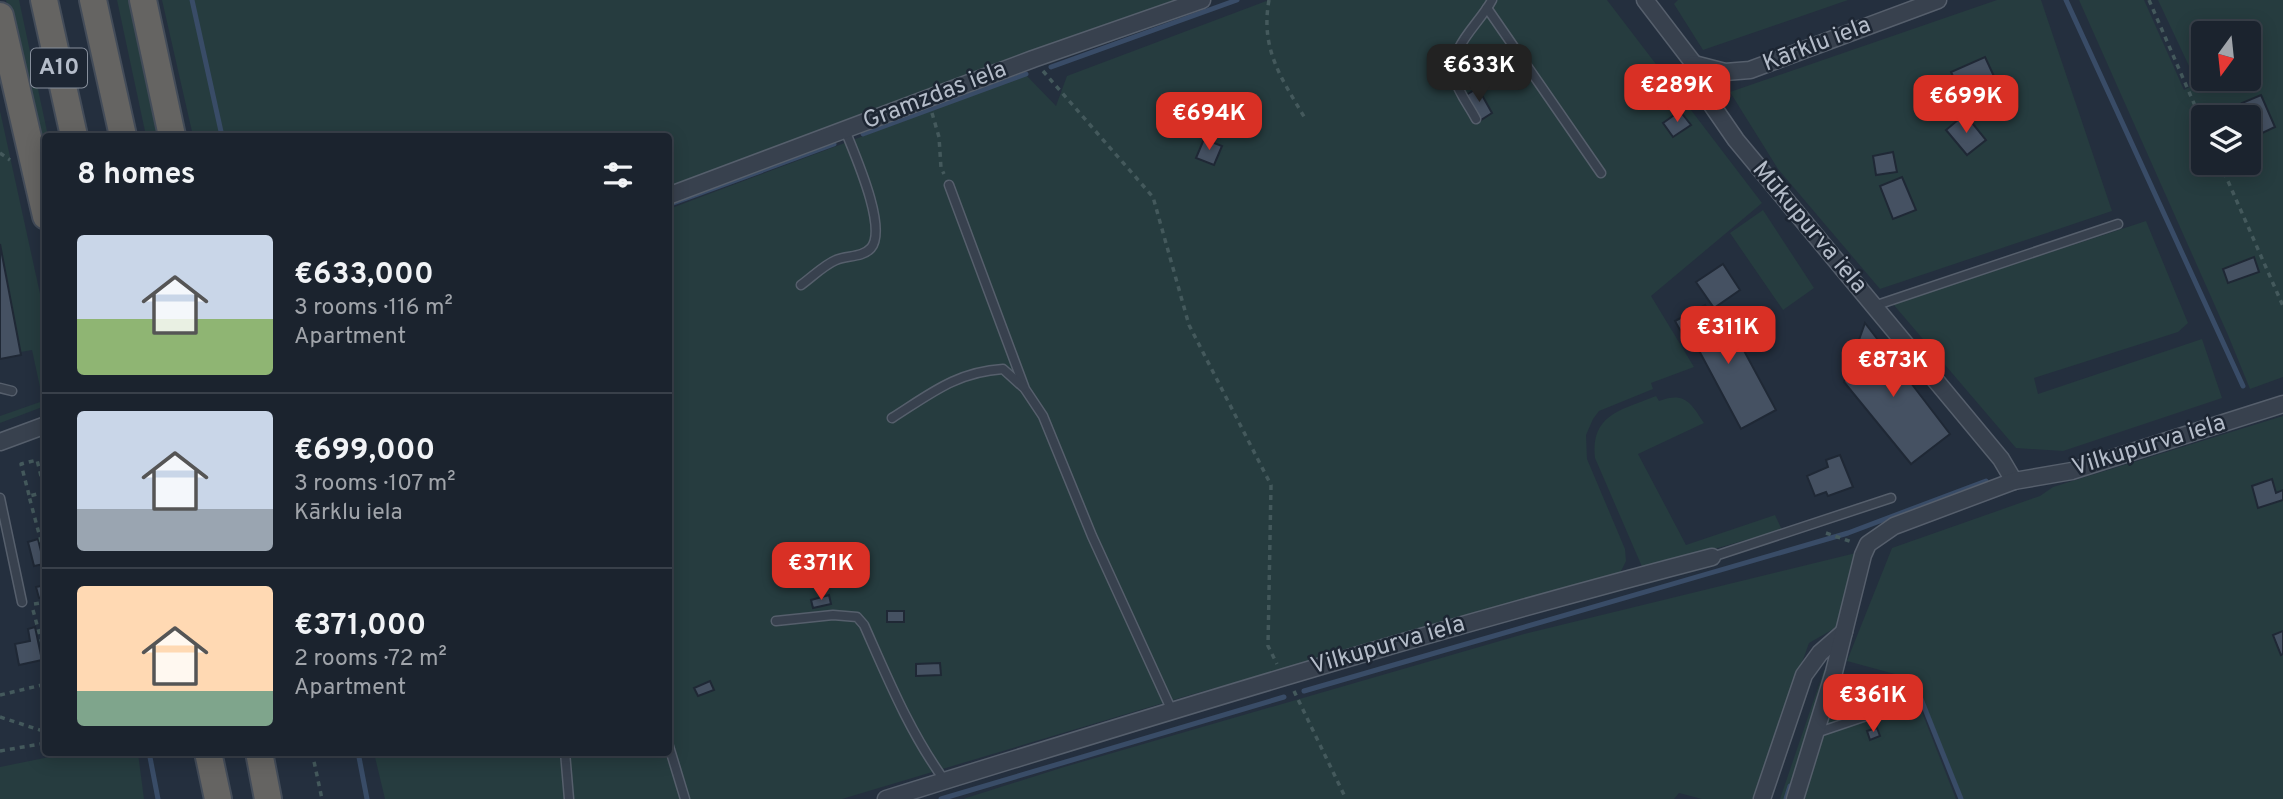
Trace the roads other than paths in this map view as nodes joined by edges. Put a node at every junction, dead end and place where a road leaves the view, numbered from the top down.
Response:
1 (44, 0) edge
2 (93, 0) edge
3 (143, 0) edge
4 (1202, 0) edge
5 (1645, 0) edge
6 (1938, 0) edge
7 (1490, 4) edge
8 (0, 16) edge
9 (1694, 64) junction
10 (1476, 118) dead end
11 (845, 130) junction
12 (73, 133) edge
13 (122, 133) edge
14 (171, 133) edge
15 (1601, 173) dead end
16 (949, 185) road end
17 (672, 195) edge
18 (42, 199) edge
19 (2118, 224) dead end
20 (801, 285) dead end
21 (1874, 306) junction
22 (0, 388) edge
23 (1025, 389) junction
24 (12, 391) dead end
25 (2283, 404) edge
26 (892, 418) dead end
27 (42, 426) edge
28 (0, 442) edge
29 (2014, 481) junction
30 (0, 498) edge
31 (1891, 498) dead end
32 (1712, 557) joint
33 (22, 602) dead end
34 (776, 621) dead end
35 (1844, 632) junction
36 (1172, 711) junction
37 (1881, 711) dead end
38 (1816, 733) junction
39 (209, 756) edge
40 (260, 756) edge
41 (565, 756) edge
42 (672, 756) edge
43 (945, 781) junction
44 (218, 799) edge
45 (268, 799) edge
46 (569, 799) edge
47 (685, 799) edge
48 (886, 799) edge
49 (1762, 799) edge
50 (1795, 799) edge

1 - 12 highway, A10
2 - 13 highway, A10
3 - 14 highway
4 - 11 street, Gramzdas iela
5 - 9 street, Mūkupurva iela
6 - 9 street, Kārklu iela
7 - 10 lane
7 - 15 lane
8 - 18 highway
9 - 21 street, Mūkupurva iela
11 - 17 street, Gramzdas iela
11 - 20 lane
16 - 23 lane
19 - 21 lane
21 - 29 street, Mūkupurva iela
22 - 24 lane
23 - 26 lane
23 - 36 lane
25 - 29 street, Vilkupurva iela
27 - 28 street
29 - 35 street, Vilkupurva iela
30 - 33 lane
31 - 32 lane, Vilkupurva iela
32 - 36 street, Vilkupurva iela
34 - 43 lane
35 - 38 street, Vilkupurva iela
35 - 49 street
36 - 43 street, Vilkupurva iela
37 - 38 lane
38 - 50 street, Vilkupurva iela
39 - 44 highway
40 - 45 highway
41 - 46 lane
42 - 47 lane
43 - 48 street, Vilkupurva iela

